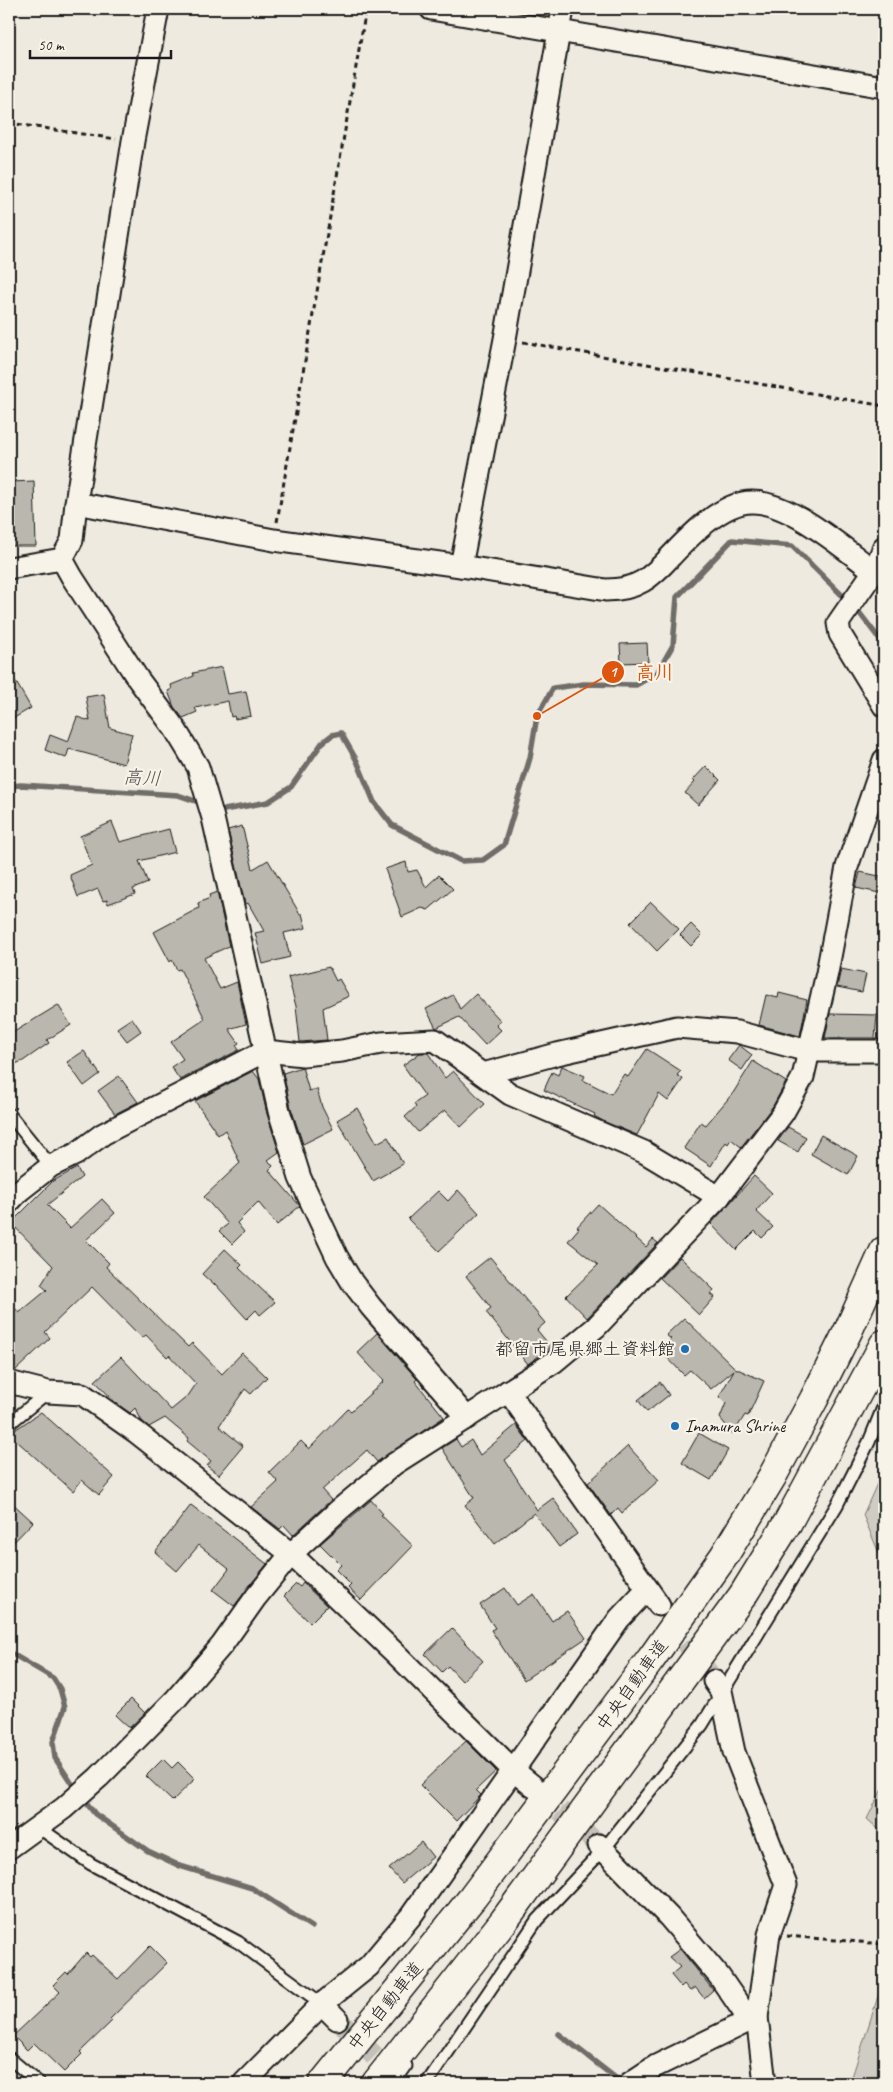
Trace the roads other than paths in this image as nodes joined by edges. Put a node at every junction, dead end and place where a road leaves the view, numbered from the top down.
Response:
1 (158, 9) edge
2 (431, 9) edge
3 (563, 9) edge
4 (560, 32) junction
5 (884, 87) edge
6 (76, 503) junction
7 (884, 547) edge
8 (62, 559) junction
9 (462, 566) junction
10 (9, 568) edge
11 (870, 576) junction
12 (884, 706) edge
13 (884, 760) edge
14 (265, 1051) junction
15 (808, 1051) junction
16 (884, 1051) edge
17 (483, 1074) junction
18 (9, 1114) edge
19 (51, 1166) junction
20 (719, 1197) junction
21 (9, 1202) edge
22 (884, 1251) edge
23 (884, 1344) edge
24 (9, 1382) edge
25 (508, 1391) junction
26 (48, 1392) junction
27 (884, 1405) edge
28 (467, 1418) junction
29 (9, 1424) edge
30 (291, 1554) junction
31 (718, 1686) junction
32 (513, 1770) junction
33 (534, 1787) tunnel mouth
34 (38, 1827) junction
35 (601, 1847) junction
36 (9, 1848) edge
37 (503, 1922) junction
38 (322, 2004) junction
39 (337, 2019) tunnel mouth
40 (753, 2019) junction
41 (9, 2058) edge
42 (320, 2077) edge
43 (631, 2082) edge
44 (40, 2083) edge
45 (244, 2083) edge
46 (376, 2083) edge
47 (394, 2083) edge
48 (426, 2083) edge
49 (765, 2083) edge

1 - 6 street
2 - 4 street
3 - 4 street
4 - 5 street
4 - 9 street
6 - 8 street
6 - 9 street
7 - 11 street
8 - 10 street
8 - 14 street
9 - 11 street
11 - 12 street
13 - 15 street
14 - 17 street
14 - 19 street
14 - 28 street
15 - 16 street
15 - 17 street
15 - 20 street
17 - 20 street
18 - 19 lane
19 - 21 street
20 - 25 street
22 - 42 highway, 中央自動車道
23 - 37 highway
24 - 26 street
25 - 28 street
25 - 32 street
26 - 29 lane
26 - 30 street
27 - 31 lane
28 - 30 street
30 - 32 street
30 - 34 street
31 - 35 lane
31 - 40 street
32 - 33 street
32 - 38 street
34 - 36 street
34 - 38 lane
35 - 40 street
35 - 48 lane
37 - 46 highway
37 - 47 lane
38 - 39 street
38 - 45 street
40 - 43 street
40 - 49 street
41 - 44 lane

